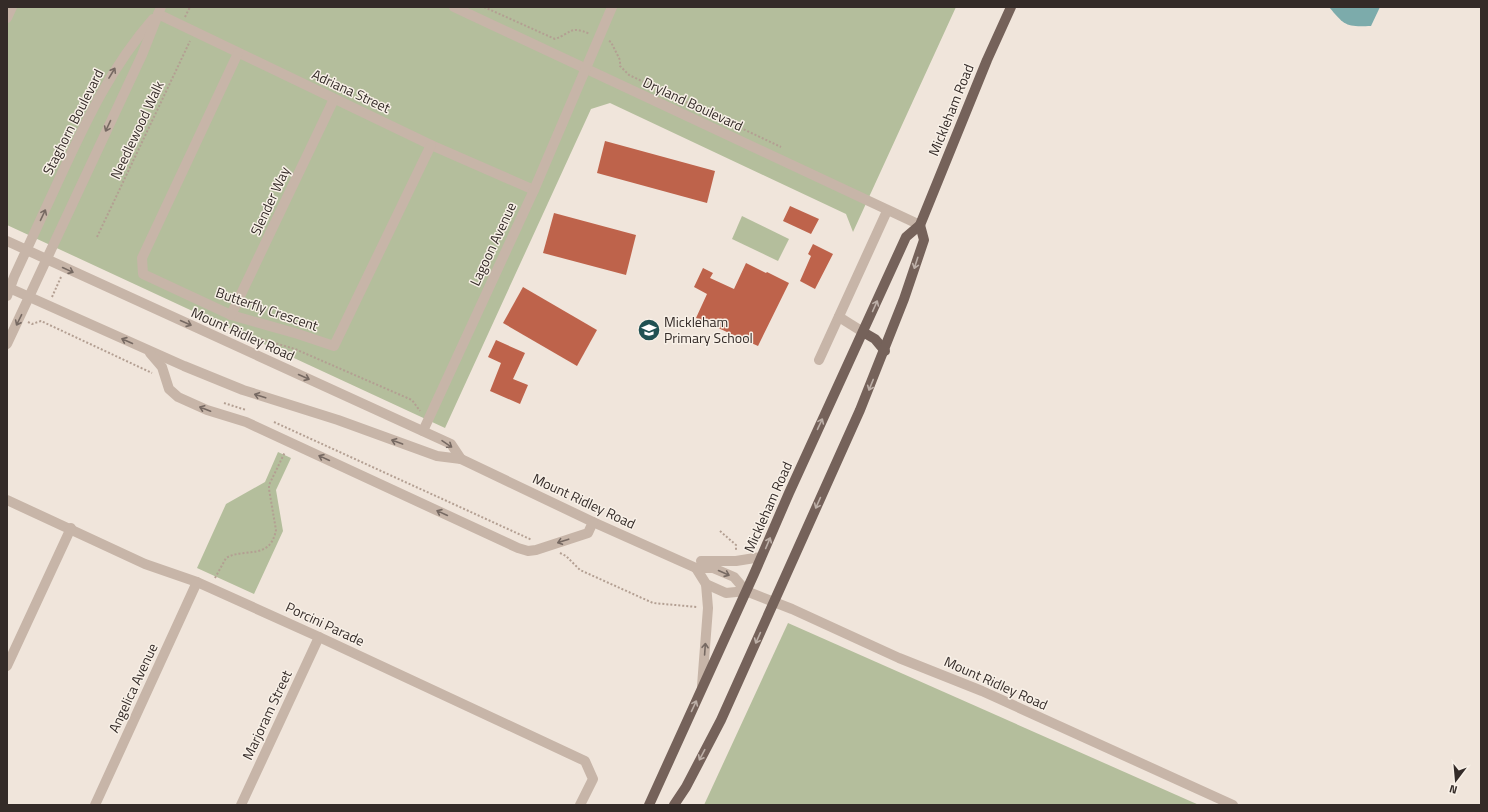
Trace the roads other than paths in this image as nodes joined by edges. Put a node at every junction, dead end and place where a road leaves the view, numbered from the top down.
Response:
1 (12, 7) edge
2 (454, 7) edge
3 (612, 7) edge
4 (1011, 7) edge
5 (159, 10) edge
6 (7, 18) edge
7 (238, 53) junction
8 (586, 68) junction
9 (334, 99) junction
10 (431, 145) junction
11 (534, 190) junction
12 (887, 211) junction
13 (920, 225) junction
14 (7, 241) edge
15 (27, 251) junction
16 (47, 260) junction
17 (8, 290) edge
18 (30, 297) junction
19 (231, 315) junction
20 (839, 317) junction
21 (863, 332) junction
22 (7, 344) edge
23 (148, 350) junction
24 (885, 351) junction
25 (819, 360) dead end
26 (423, 431) junction
27 (461, 459) junction
28 (7, 500) edge
29 (593, 522) junction
30 (71, 528) junction
31 (761, 558) junction
32 (682, 561) junction
33 (696, 568) junction
34 (198, 582) junction
35 (706, 584) junction
36 (746, 591) junction
37 (774, 602) junction
38 (319, 637) junction
39 (7, 666) edge
40 (702, 688) junction
41 (95, 805) edge
42 (241, 805) edge
43 (580, 805) edge
44 (649, 805) edge
45 (674, 805) edge
46 (1233, 805) edge

1 - 6 street
2 - 8 street, Dryland Boulevard
3 - 8 street, Lagoon Avenue
4 - 13 main road, Mickleham Road
5 - 7 street, Adriana Street
15 -> 5 street, Staghorn Boulevard
5 -> 16 street
7 - 9 street, Adriana Street
7 - 19 street, Butterfly Crescent
8 - 11 street, Lagoon Avenue
8 - 12 street, Dryland Boulevard
9 - 10 street, Adriana Street
9 - 19 street, Slender Way
10 - 11 street, Adriana Street
10 - 19 street, Butterfly Crescent
11 - 26 street, Lagoon Avenue
12 - 13 street, Dryland Boulevard
12 - 20 street
21 -> 13 main road, Mickleham Road
13 -> 24 main road, Mickleham Road
14 - 15 street, Mount Ridley Road
15 - 16 street, Mount Ridley Road
15 - 17 street, Staghorn Boulevard
16 - 18 street
16 -> 26 street, Mount Ridley Road
17 - 18 street, Mount Ridley Road
18 -> 22 street
23 -> 18 street, Mount Ridley Road
20 - 21 street
20 - 25 street
21 - 24 main road
31 -> 21 main road, Mickleham Road
27 -> 23 street, Mount Ridley Road
29 -> 23 street
24 -> 37 main road, Mickleham Road
26 -> 27 street, Mount Ridley Road
27 - 29 street, Mount Ridley Road
28 - 30 street, Porcini Parade
29 - 32 street, Mount Ridley Road
30 - 34 street, Porcini Parade
30 - 39 street
31 - 32 street
31 - 36 main road, Mickleham Road
32 - 33 street, Mount Ridley Road
33 - 35 street
33 -> 36 street, Mount Ridley Road
34 - 38 street, Porcini Parade
34 - 41 street, Angelica Avenue
35 - 36 street, Mount Ridley Road
40 -> 35 street
36 - 37 street, Mount Ridley Road
36 - 40 main road, Mickleham Road
37 -> 45 main road, Mickleham Road
37 - 46 street, Mount Ridley Road
38 - 42 street, Marjoram Street
38 - 43 street, Porcini Parade
44 -> 40 main road, Mickleham Road

